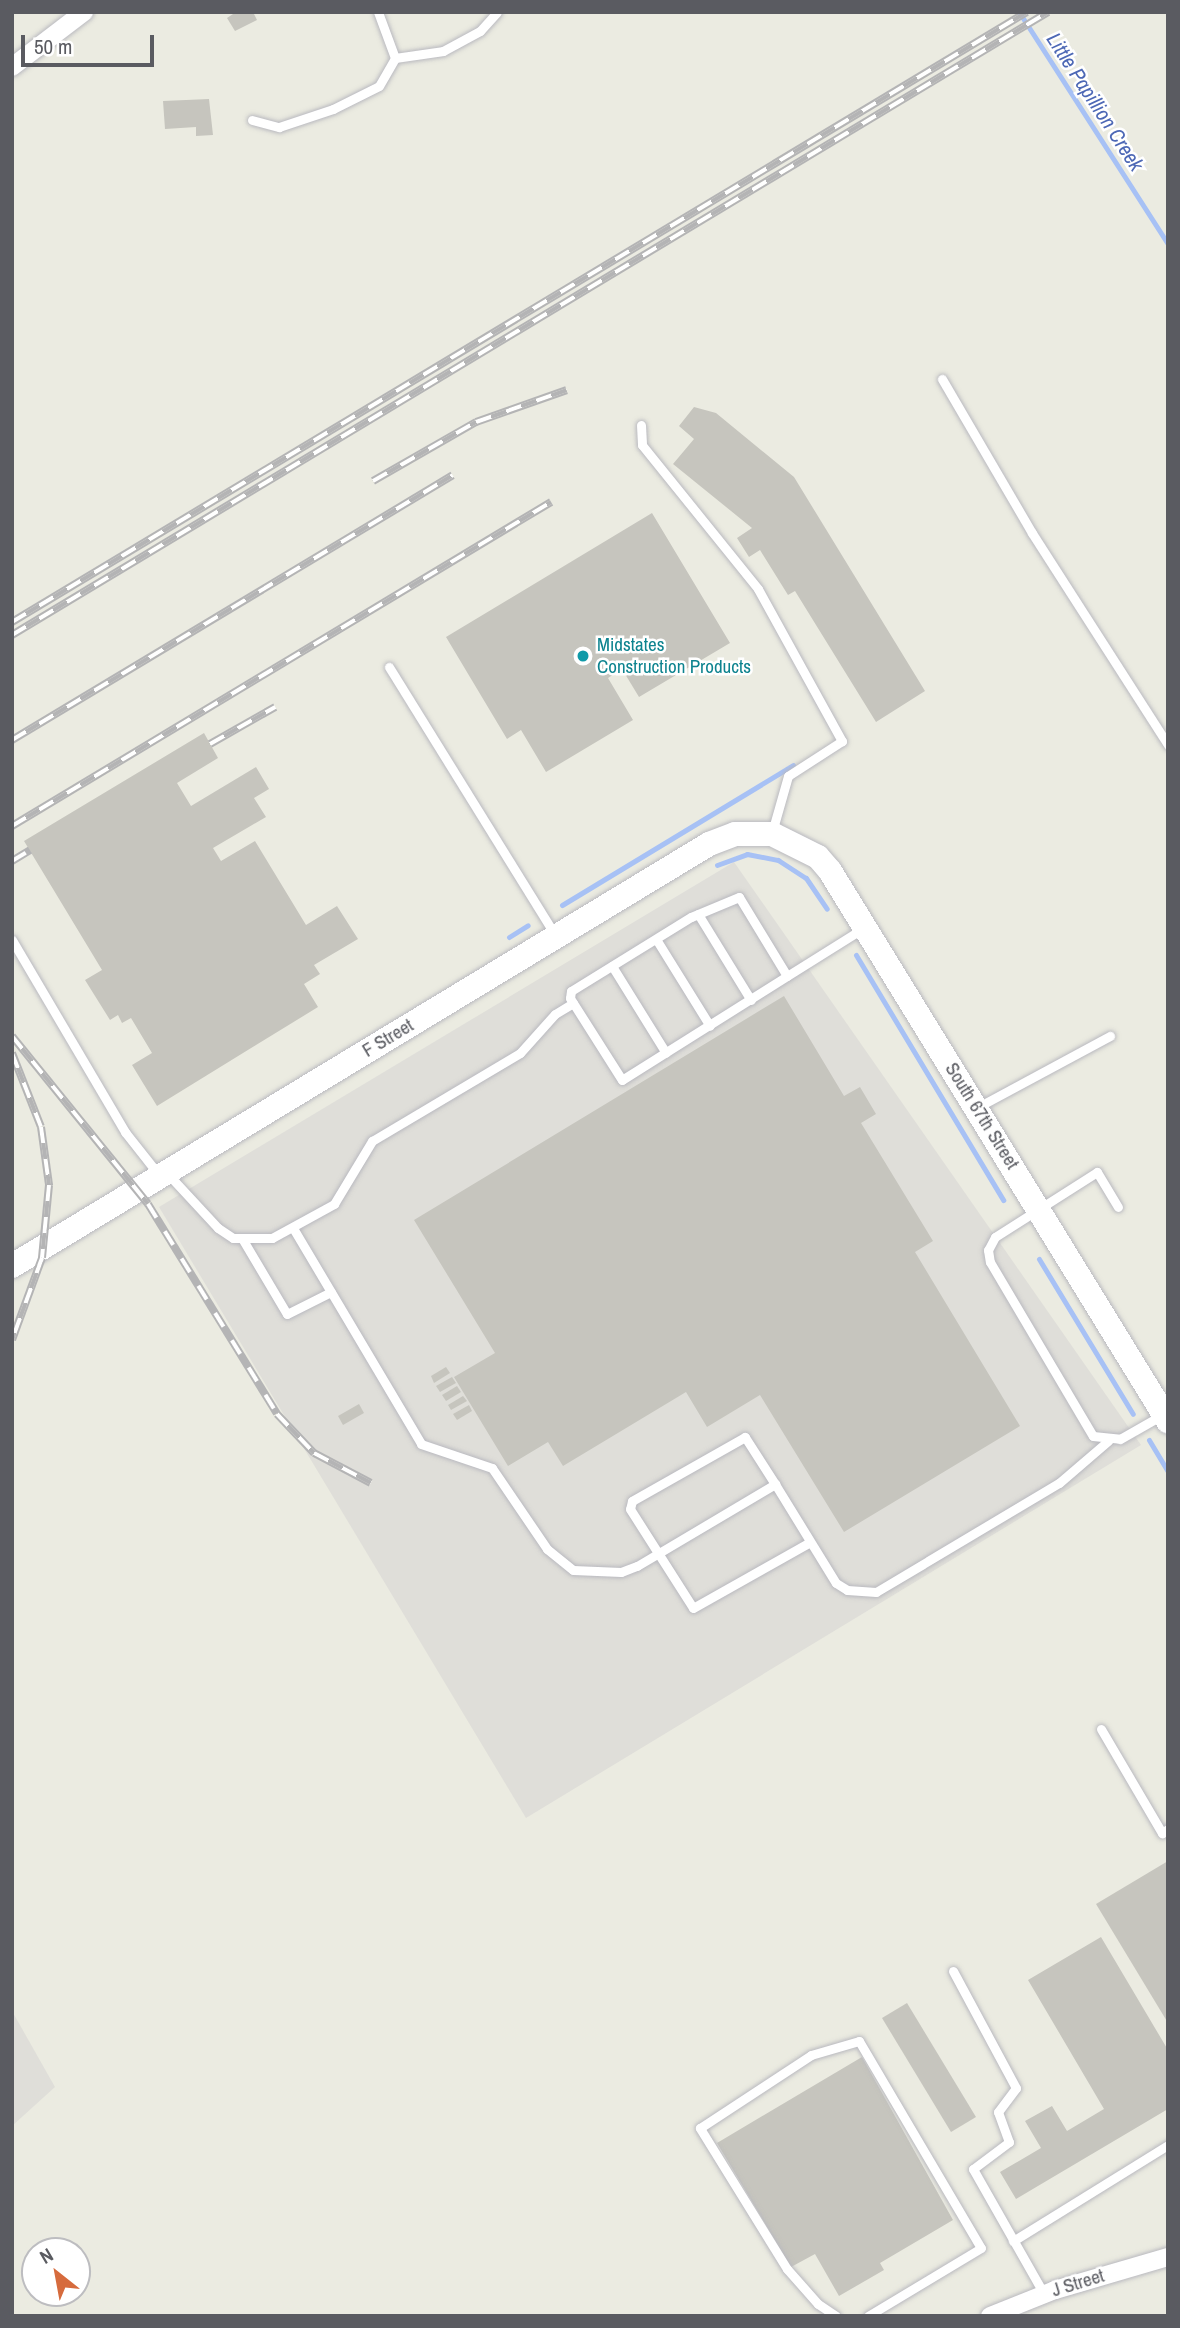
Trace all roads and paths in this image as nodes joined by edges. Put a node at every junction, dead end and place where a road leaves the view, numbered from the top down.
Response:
1 (85, 12) edge
2 (378, 12) edge
3 (496, 12) edge
4 (395, 58) junction
5 (12, 67) edge
6 (252, 120) dead end
7 (942, 379) dead end
8 (641, 425) dead end
9 (389, 667) dead end
10 (1168, 745) edge
11 (772, 834) junction
12 (698, 914) junction
13 (865, 926) junction
14 (555, 937) junction
15 (656, 939) junction
16 (12, 940) edge
17 (612, 966) junction
18 (787, 976) junction
19 (751, 1000) junction
20 (573, 1003) junction
21 (710, 1026) junction
22 (1110, 1036) dead end
23 (666, 1053) junction
24 (977, 1107) junction
25 (164, 1175) junction
26 (1118, 1207) dead end
27 (1039, 1209) junction
28 (292, 1228) junction
29 (243, 1240) junction
30 (12, 1266) edge
31 (331, 1292) junction
32 (1166, 1418) edge
33 (1108, 1441) junction
34 (775, 1484) junction
35 (810, 1542) junction
36 (657, 1555) junction
37 (1101, 1729) dead end
38 (1168, 1829) edge
39 (953, 1971) dead end
40 (1168, 2145) edge
41 (1013, 2241) junction
42 (1168, 2257) edge
43 (1044, 2294) junction
44 (836, 2316) edge
45 (868, 2316) edge
46 (990, 2316) edge

1 - 5 street
2 - 4 lane
3 - 4 lane
4 - 6 lane
7 - 10 lane
8 - 11 lane
9 - 14 lane
11 - 13 street, South 67th Street
11 - 14 street, F Street
12 - 15 lane
12 - 18 lane
12 - 19 lane
13 - 18 lane
13 - 24 street, South 67th Street
14 - 25 street, F Street
15 - 17 lane
15 - 21 lane
16 - 25 lane
17 - 20 lane
17 - 23 lane
18 - 19 lane
19 - 21 lane
20 - 23 lane
20 - 28 lane
21 - 23 lane
22 - 24 lane
24 - 27 street, South 67th Street
25 - 29 lane
25 - 30 street, F Street
26 - 27 lane
27 - 32 street, South 67th Street
27 - 33 lane
28 - 29 lane
28 - 31 lane
29 - 31 lane
31 - 36 lane
32 - 33 lane
33 - 35 lane
34 - 35 lane
34 - 36 lane
34 - 36 lane
35 - 36 lane
37 - 38 lane
39 - 41 lane
40 - 41 lane
41 - 43 lane
42 - 43 street, J Street
43 - 46 street, J Street
44 - 45 lane

